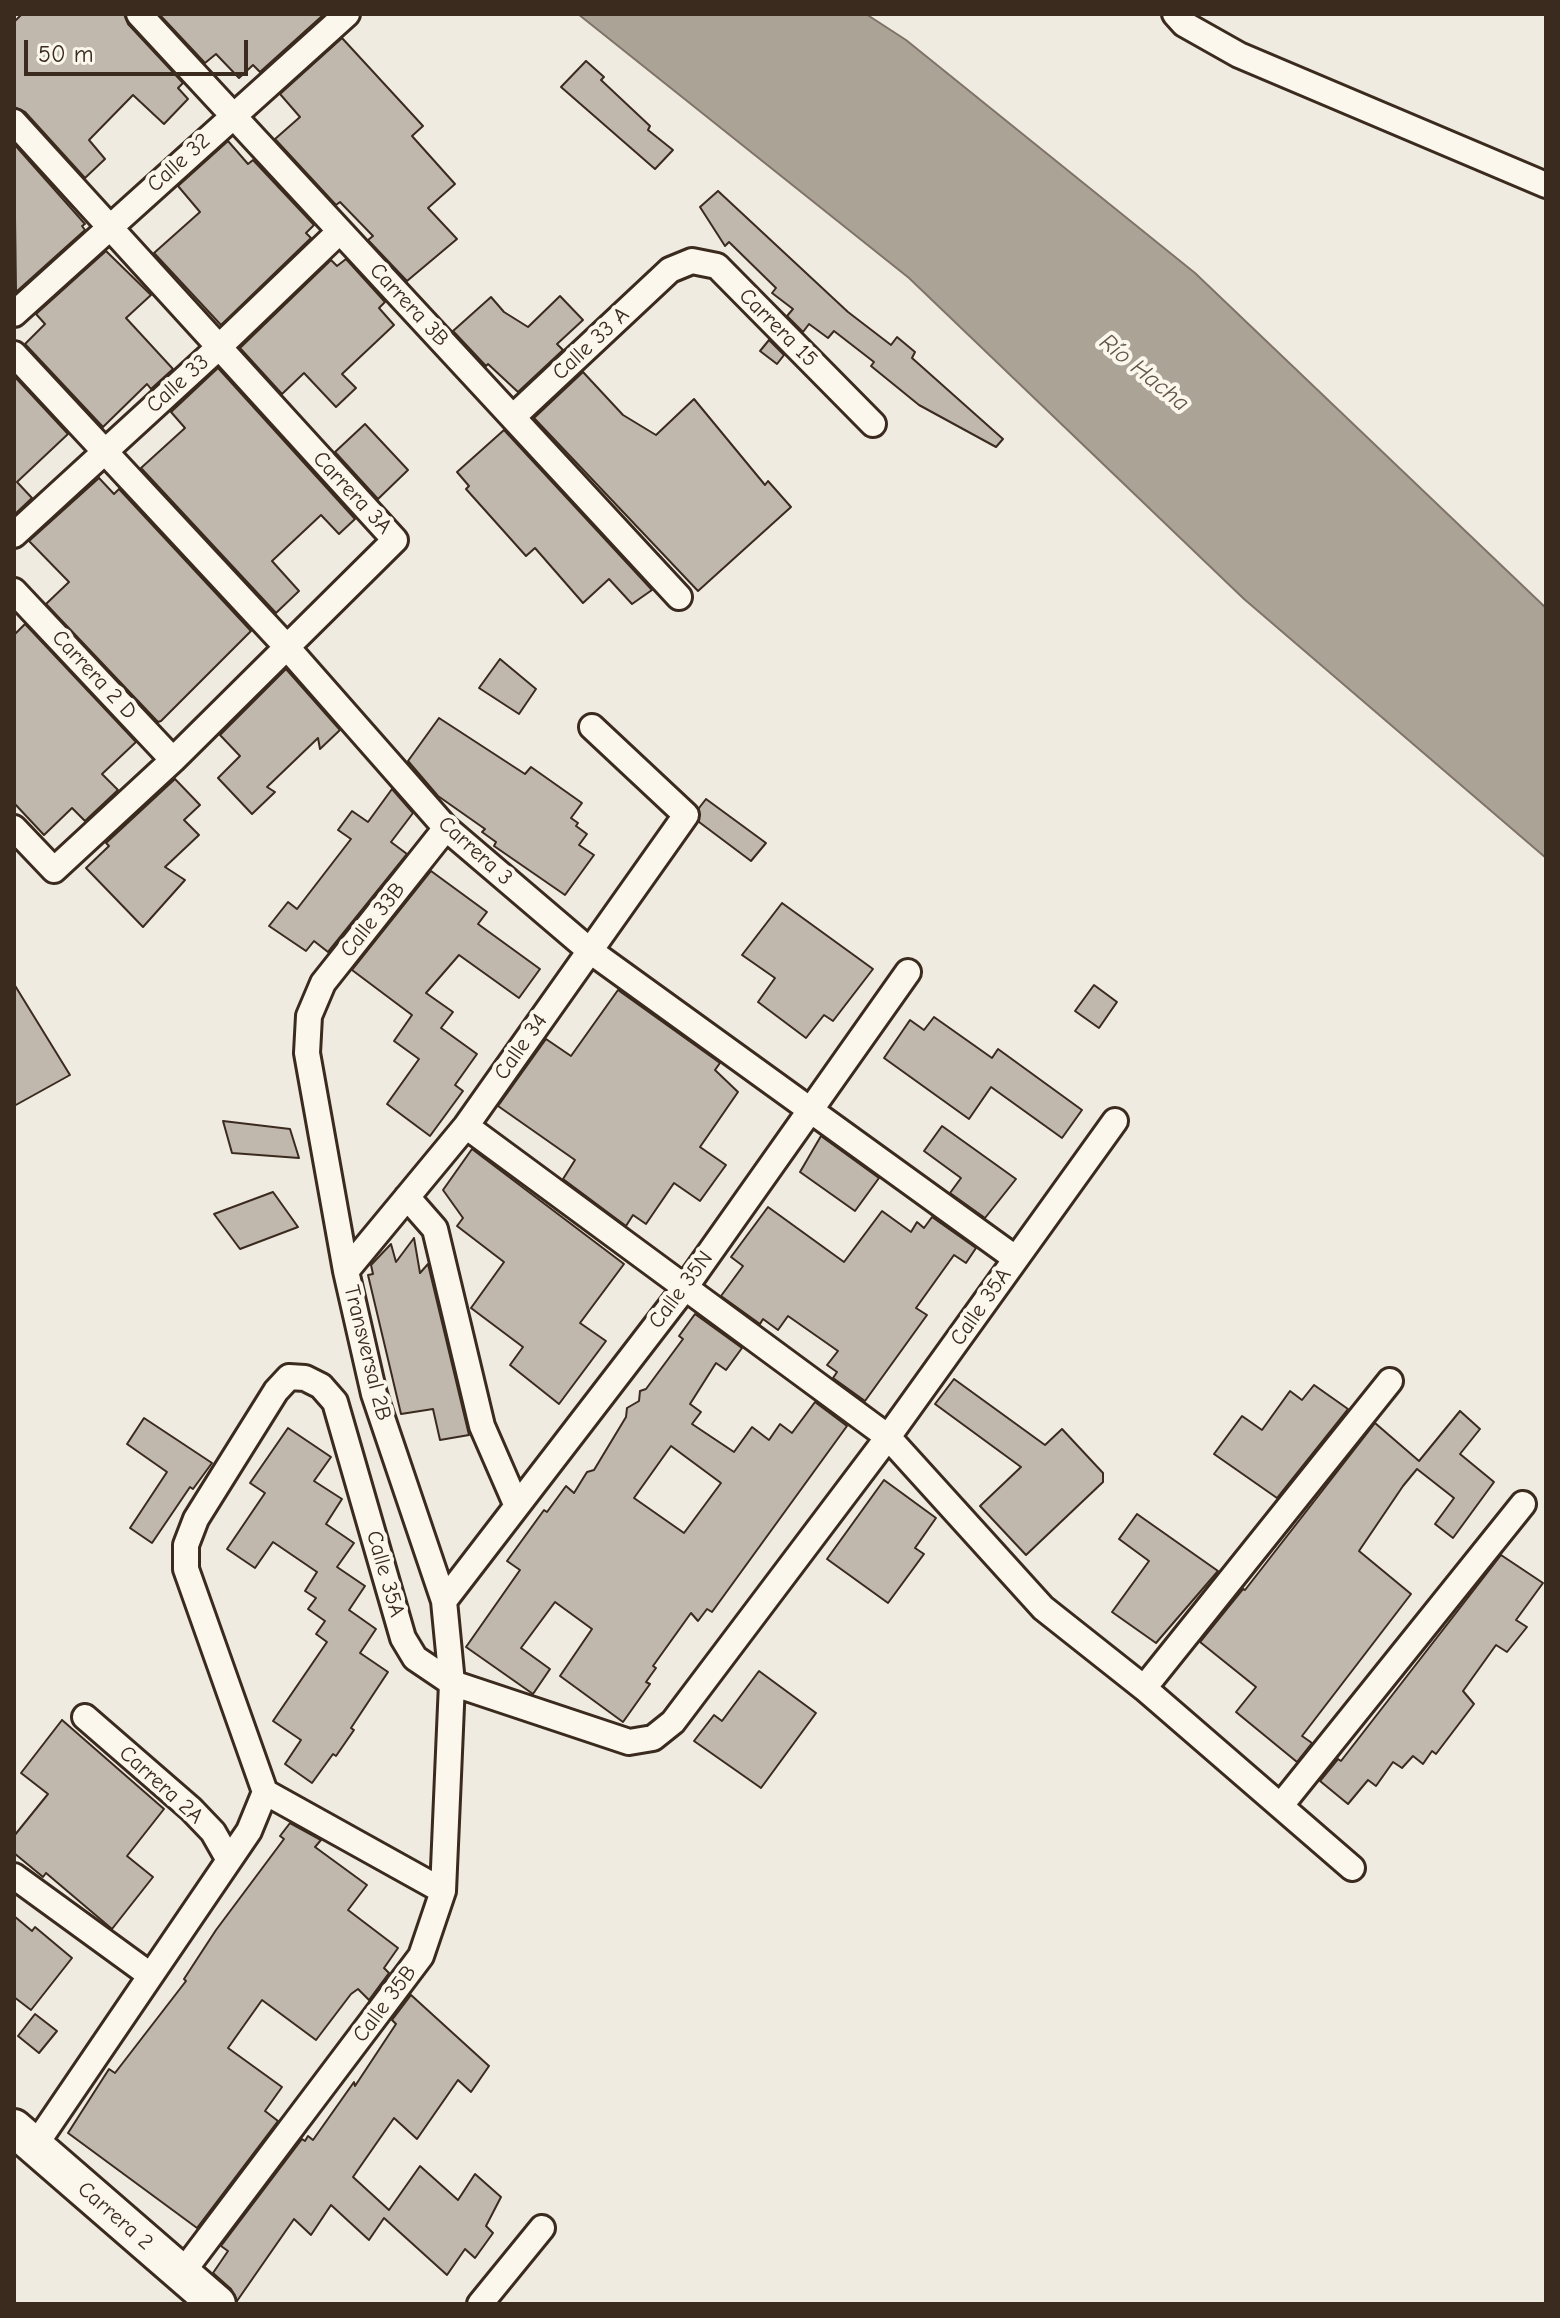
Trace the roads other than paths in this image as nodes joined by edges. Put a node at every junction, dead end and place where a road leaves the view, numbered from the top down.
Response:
1 (139, 14) edge
2 (347, 14) edge
3 (1175, 14) edge
4 (233, 115) junction
5 (14, 122) edge
6 (1546, 185) edge
7 (109, 226) junction
8 (340, 231) junction
9 (670, 270) joint
10 (14, 314) edge
11 (218, 348) junction
12 (14, 354) edge
13 (513, 417) junction
14 (873, 424) dead end
15 (104, 451) junction
16 (14, 535) edge
17 (14, 591) edge
18 (679, 597) dead end
19 (285, 645) junction
20 (592, 727) dead end
21 (173, 760) junction
22 (14, 828) edge
23 (446, 828) junction
24 (589, 950) junction
25 (908, 972) dead end
26 (309, 1016) joint
27 (809, 1109) junction
28 (1115, 1121) dead end
29 (466, 1126) junction
30 (407, 1197) junction
31 (1015, 1258) junction
32 (346, 1271) junction
33 (684, 1289) junction
34 (1390, 1381) dead end
35 (888, 1437) junction
36 (516, 1504) junction
37 (1523, 1504) dead end
38 (444, 1601) junction
39 (452, 1683) junction
40 (1144, 1688) junction
41 (85, 1717) dead end
42 (265, 1792) junction
43 (1282, 1804) junction
44 (229, 1860) junction
45 (1352, 1868) dead end
46 (14, 1876) edge
47 (443, 1891) junction
48 (150, 1975) junction
49 (24, 2137) edge
50 (542, 2228) dead end
51 (182, 2273) junction
52 (217, 2304) edge
53 (480, 2304) edge

1 - 4 street, Carrera 3B
2 - 4 street, Calle 32
3 - 6 street
4 - 7 street, Calle 32
4 - 8 street, Carrera 3B
5 - 7 street, Carrera 3A
7 - 10 street, Calle 32
7 - 11 street, Carrera 3A
8 - 11 street, Calle 33
8 - 13 street, Carrera 3B
9 - 13 street, Calle 33 A
9 - 14 street, Carrera 15
11 - 15 street, Calle 33
11 - 19 street, Carrera 3A
12 - 15 street, Carrera 3
13 - 18 street, Carrera 3B
15 - 16 street, Calle 33
15 - 19 street, Carrera 3
17 - 21 street, Carrera 2 D
19 - 21 street, Carrera 3A
19 - 23 street, Carrera 3
20 - 24 street, Calle 34
21 - 22 street, Carrera 3A
23 - 24 street, Carrera 3
23 - 26 street, Calle 33B
24 - 27 street, Carrera 3
24 - 29 street, Calle 34
25 - 27 street, Calle 35N
26 - 32 street, Transversal 2B
27 - 31 street, Carrera 3
27 - 33 street, Calle 35N
28 - 31 street, Calle 35A
29 - 30 street, Calle 34
29 - 33 street
30 - 32 street, Calle 34
30 - 36 street
31 - 35 street, Calle 35A
32 - 38 street, Transversal 2B
33 - 35 street
33 - 36 street, Calle 35N
34 - 40 street
35 - 39 street, Calle 35A
35 - 40 street
36 - 38 street, Calle 35N
37 - 43 street
38 - 39 street, Transversal 2B
39 - 42 street, Calle 35A
39 - 47 street, Calle 35B
40 - 43 street
41 - 44 street, Carrera 2A
42 - 44 street
42 - 47 street
43 - 45 street
44 - 48 street
46 - 48 street
47 - 51 street, Calle 35B
48 - 49 street
49 - 51 street, Carrera 2
50 - 53 street
51 - 52 street, Carrera 2

